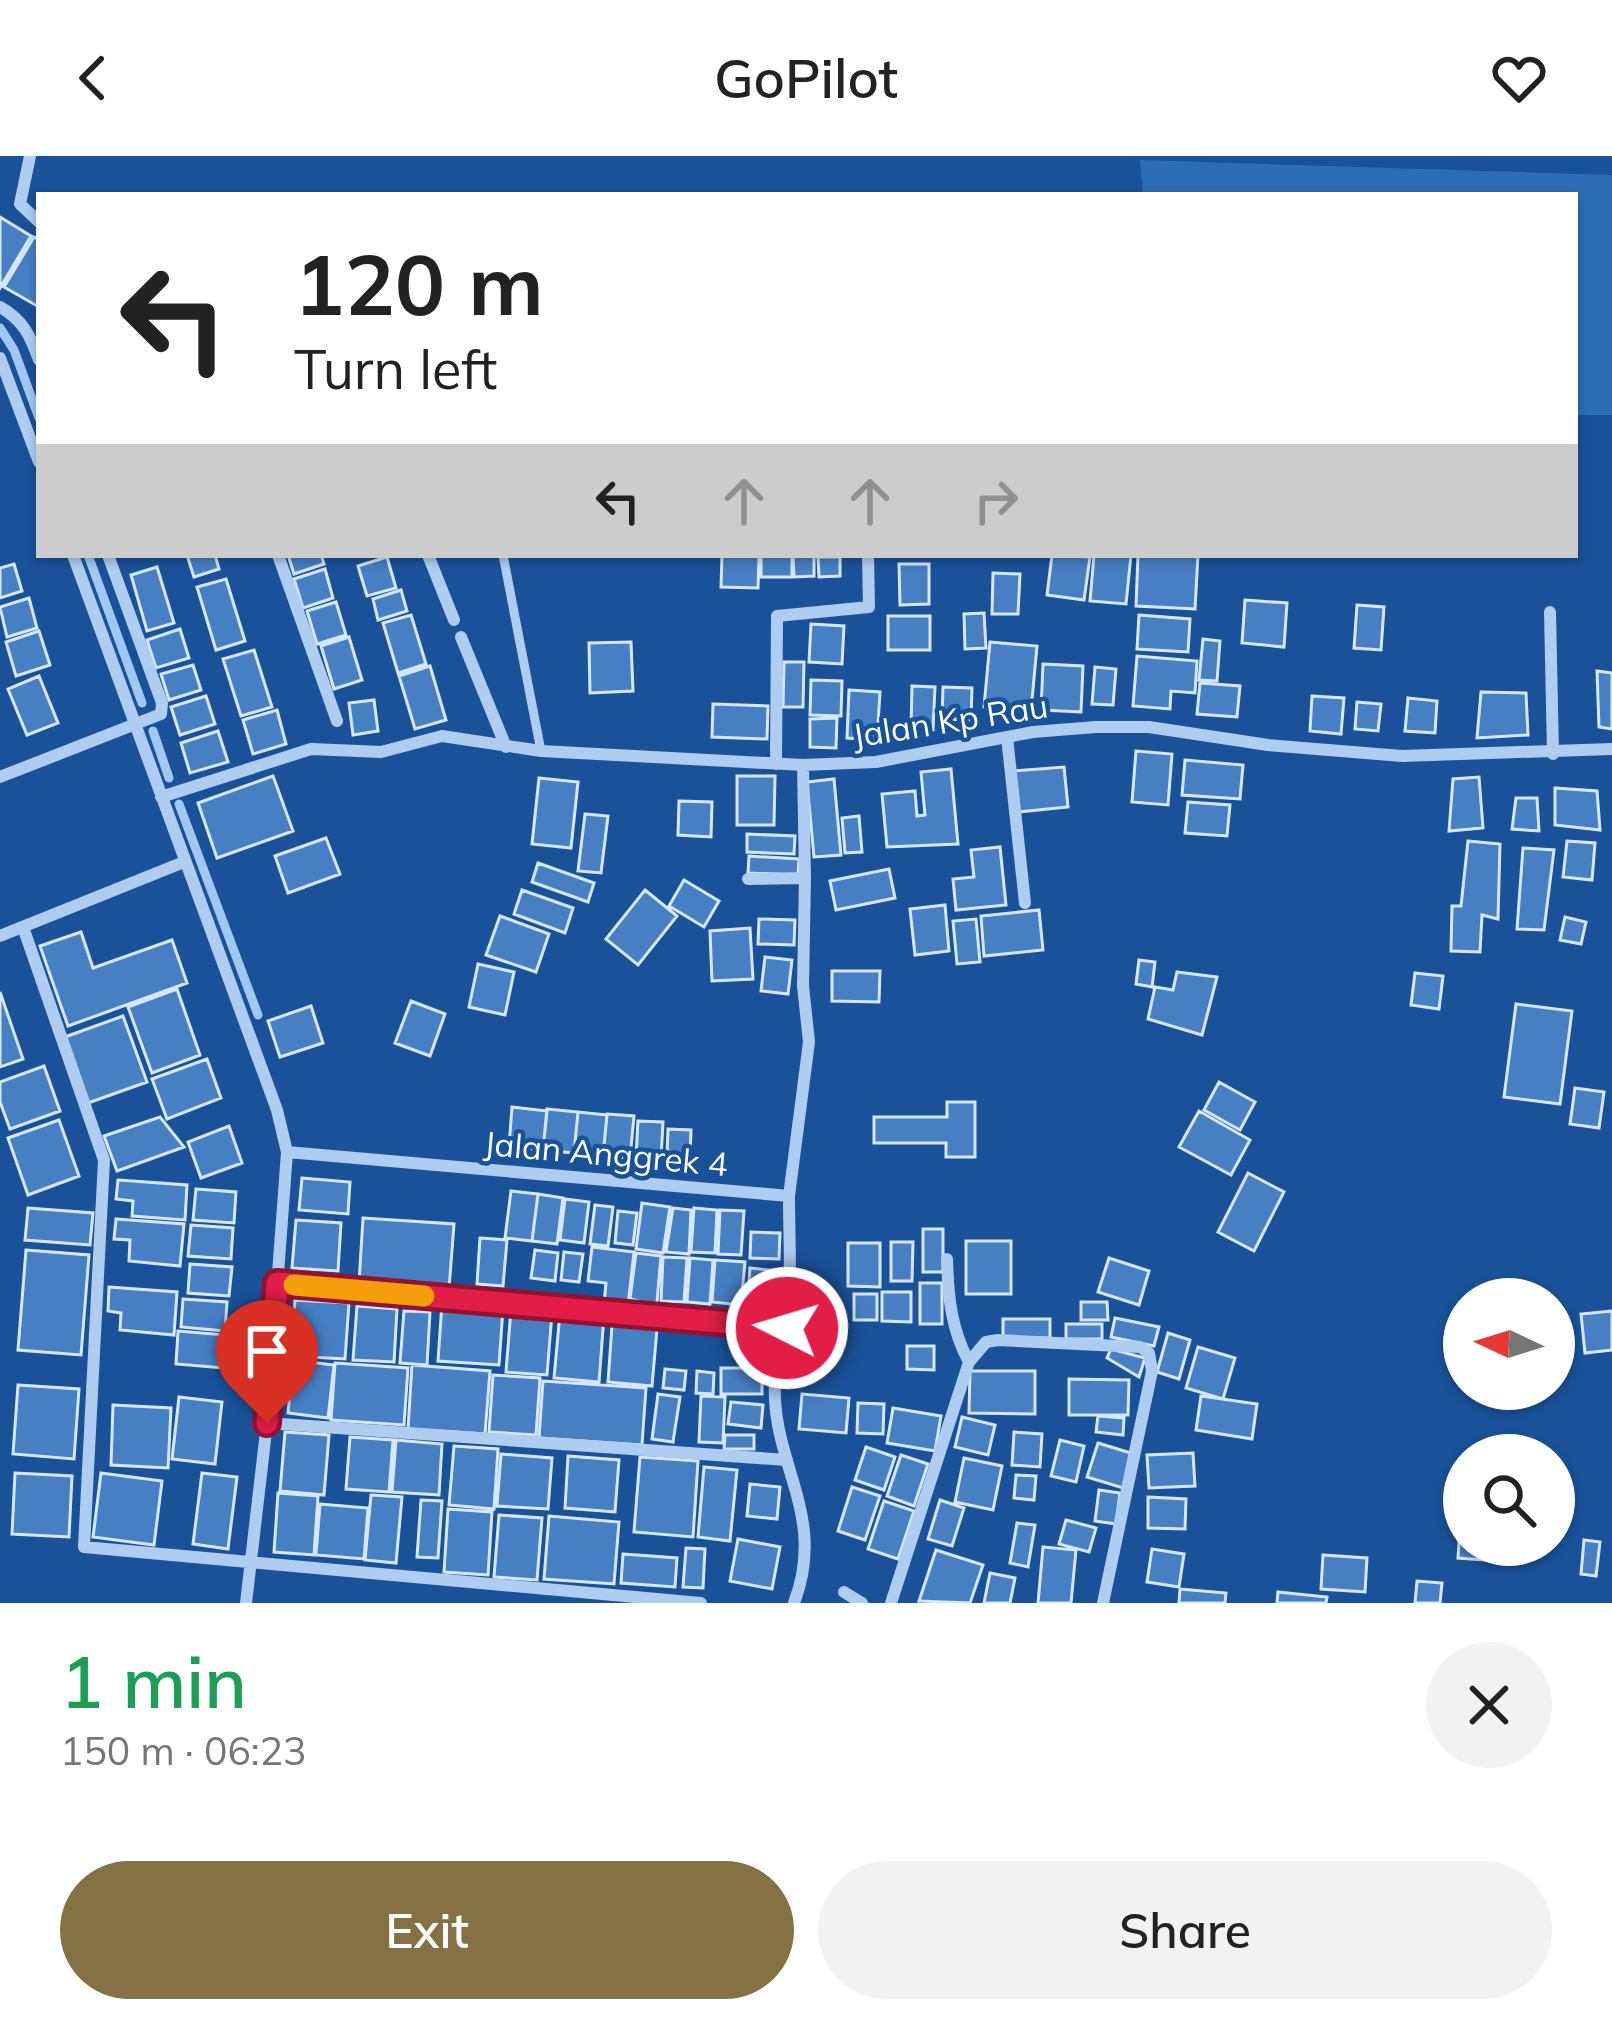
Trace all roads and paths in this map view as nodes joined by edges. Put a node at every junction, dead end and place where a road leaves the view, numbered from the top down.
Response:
1 (29, 156) edge
2 (36, 219) edge
3 (0, 307) edge
4 (34, 331) edge
5 (0, 358) edge
6 (36, 454) edge
7 (74, 558) edge
8 (110, 558) edge
9 (279, 558) edge
10 (429, 558) edge
11 (504, 558) edge
12 (868, 558) edge
13 (1550, 612) dead end
14 (454, 620) dead end
15 (461, 637) dead end
16 (337, 721) dead end
17 (134, 726) junction
18 (1007, 737) junction
19 (506, 747) junction
20 (1612, 749) edge
21 (541, 751) junction
22 (1552, 754) junction
23 (776, 764) junction
24 (803, 765) junction
25 (0, 777) edge
26 (161, 796) junction
27 (184, 862) junction
28 (806, 878) junction
29 (748, 879) dead end
30 (1025, 903) dead end
31 (23, 927) junction
32 (0, 936) edge
33 (287, 1152) junction
34 (790, 1196) junction
35 (947, 1259) dead end
36 (277, 1283) junction
37 (787, 1328) junction
38 (969, 1362) junction
39 (267, 1423) junction
40 (787, 1460) junction
41 (250, 1563) junction
42 (844, 1592) dead end
43 (246, 1603) edge
44 (701, 1603) edge
45 (794, 1603) edge
46 (862, 1603) edge
47 (891, 1603) edge
48 (1103, 1603) edge

1 - 2 street
3 - 4 street
5 - 6 street
7 - 17 street
8 - 17 street
9 - 16 street
10 - 14 street
11 - 21 lane
12 - 23 street
13 - 22 street
15 - 19 street
17 - 25 street
17 - 26 street
18 - 22 street, Jalan Kp Rau
18 - 24 street, Jalan Kp Rau
18 - 30 street
19 - 21 street, Jalan Kp Rau
19 - 26 street, Jalan Kp Rau
20 - 22 street, Jalan Kp Rau
21 - 23 street, Jalan Kp Rau
23 - 24 street, Jalan Kp Rau
24 - 28 street
26 - 27 street
27 - 31 street
27 - 33 street
28 - 29 street
28 - 34 street
31 - 32 street
31 - 41 street
33 - 34 street, Jalan Anggrek 4
33 - 36 street
34 - 37 street
35 - 38 street
36 - 37 street
36 - 39 street
37 - 40 street
38 - 47 street
38 - 48 street
39 - 40 street
39 - 41 street
40 - 45 street
41 - 43 street
41 - 44 street
42 - 46 street

